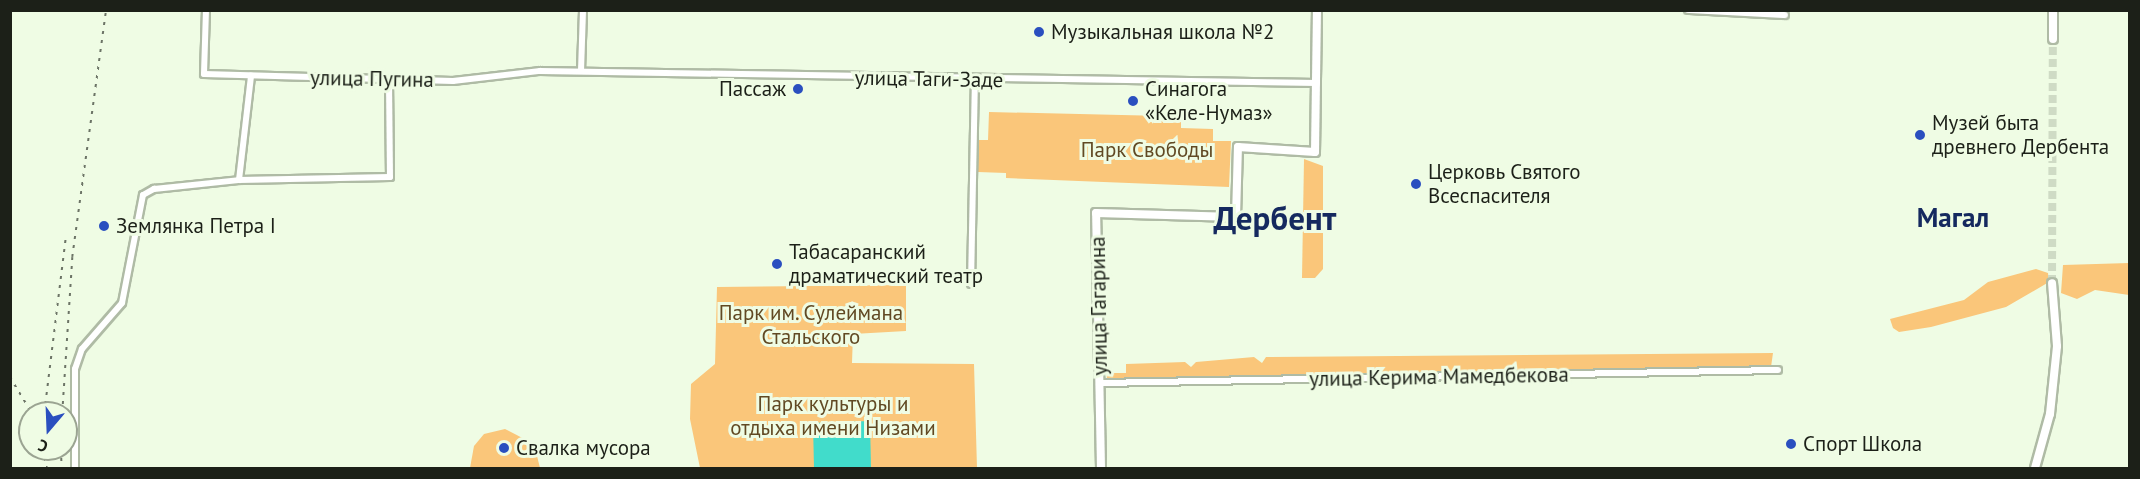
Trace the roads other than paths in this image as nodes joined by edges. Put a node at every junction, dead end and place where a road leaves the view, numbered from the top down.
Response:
1 (206, 10) edge
2 (583, 10) edge
3 (1317, 10) edge
4 (1688, 10) edge
5 (2053, 10) edge
6 (1785, 15) dead end
7 (2052, 39) tunnel mouth
8 (540, 71) joint
9 (581, 71) junction
10 (251, 76) junction
11 (389, 79) junction
12 (975, 80) junction
13 (1317, 83) junction
14 (1315, 152) junction
15 (239, 180) junction
16 (2052, 283) tunnel mouth
17 (971, 284) dead end
18 (1778, 370) dead end
19 (1101, 383) junction
20 (75, 468) edge
21 (1102, 468) edge
22 (2035, 468) edge

1 - 10 street, улица Пугина
2 - 9 street
3 - 13 main road
4 - 6 street
5 - 7 highway
8 - 9 street, улица Таги-Заде
8 - 11 street, улица Пугина
9 - 12 street, улица Таги-Заде
10 - 11 street, улица Пугина
10 - 15 street
11 - 15 street
12 - 13 street, улица Таги-Заде
12 - 17 street
13 - 14 main road
14 - 19 main road, улица Гагарина
14 - 21 main road, улица Гагарина
15 - 20 street
16 - 22 highway
18 - 19 street, улица Керима Мамедбекова
19 - 21 main road, улица Гагарина

